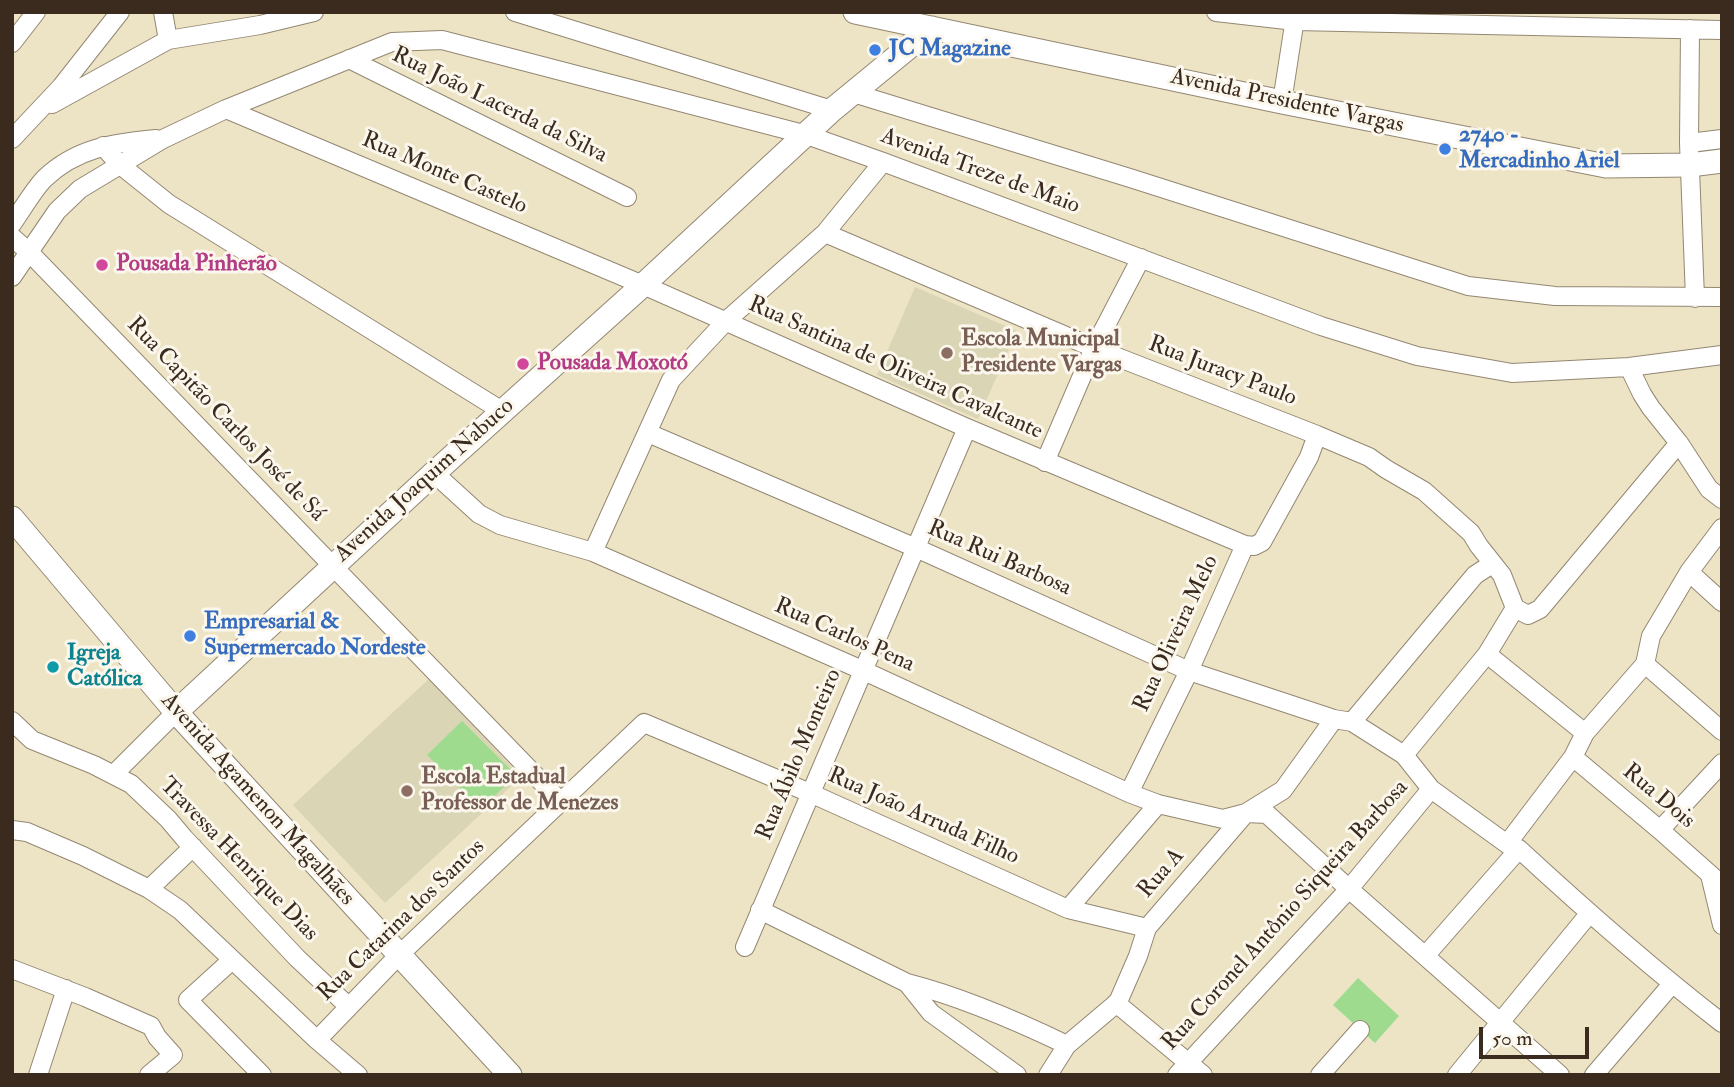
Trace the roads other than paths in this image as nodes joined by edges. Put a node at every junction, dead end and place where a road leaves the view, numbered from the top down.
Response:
1 (36, 12) edge
2 (120, 12) edge
3 (163, 12) edge
4 (314, 12) edge
5 (515, 12) edge
6 (855, 12) edge
7 (1216, 12) edge
8 (1296, 16) edge
9 (932, 27) junction
10 (1690, 29) junction
11 (1722, 30) edge
12 (168, 40) junction
13 (12, 43) edge
14 (349, 59) junction
15 (853, 93) junction
16 (1282, 102) junction
17 (226, 109) junction
18 (39, 110) junction
19 (832, 110) junction
20 (807, 135) junction
21 (12, 139) edge
22 (163, 139) junction
23 (1722, 139) edge
24 (103, 146) junction
25 (1689, 154) junction
26 (1722, 161) edge
27 (883, 162) junction
28 (119, 164) junction
29 (627, 197) dead end
30 (12, 224) edge
31 (825, 233) junction
32 (12, 237) edge
33 (30, 253) junction
34 (1140, 258) junction
35 (12, 277) edge
36 (643, 285) junction
37 (1722, 297) edge
38 (1695, 298) junction
39 (726, 321) junction
40 (1094, 348) junction
41 (1722, 355) edge
42 (1629, 367) junction
43 (502, 411) junction
44 (967, 428) junction
45 (648, 433) junction
46 (1317, 435) junction
47 (1679, 443) junction
48 (1045, 462) junction
49 (434, 473) junction
50 (1722, 499) edge
51 (12, 518) edge
52 (1722, 528) edge
53 (1244, 545) junction
54 (916, 548) junction
55 (593, 552) junction
56 (1492, 564) junction
57 (332, 566) junction
58 (1689, 572) junction
59 (1722, 602) edge
60 (1521, 612) junction
61 (1487, 654) junction
62 (1645, 664) junction
63 (862, 670) junction
64 (1189, 671) junction
65 (176, 712) junction
66 (1334, 719) junction
67 (12, 720) edge
68 (1352, 722) junction
69 (644, 723) joint
70 (1722, 730) edge
71 (1586, 733) junction
72 (1404, 755) junction
73 (1573, 757) junction
74 (1722, 763) edge
75 (114, 775) junction
76 (1431, 789) junction
77 (810, 793) junction
78 (1129, 793) junction
79 (561, 802) junction
80 (1158, 804) junction
81 (1246, 813) junction
82 (12, 830) edge
83 (1660, 830) junction
84 (193, 847) junction
85 (1513, 847) junction
86 (1716, 880) edge
87 (1349, 888) junction
88 (149, 889) junction
89 (760, 909) junction
90 (1068, 909) junction
91 (1589, 914) junction
92 (1722, 925) edge
93 (1147, 928) junction
94 (745, 947) dead end
95 (399, 955) junction
96 (1425, 956) junction
97 (232, 960) junction
98 (12, 969) edge
99 (907, 982) junction
100 (1672, 984) junction
101 (66, 989) junction
102 (1116, 1003) junction
103 (348, 1006) junction
104 (1500, 1022) junction
105 (1722, 1023) edge
106 (1360, 1030) dead end
107 (317, 1040) junction
108 (1067, 1045) junction
109 (1183, 1068) edge
110 (38, 1075) edge
111 (149, 1075) edge
112 (262, 1075) edge
113 (358, 1075) edge
114 (510, 1075) edge
115 (1017, 1075) edge
116 (1048, 1075) edge
117 (1203, 1075) edge
118 (1320, 1075) edge
119 (1457, 1075) edge
120 (1560, 1075) edge
121 (1594, 1075) edge

1 - 13 street
2 - 18 street
3 - 12 street
4 - 12 street
5 - 19 street
6 - 9 main road, Avenida Presidente Vargas
7 - 8 street
8 - 10 street
8 - 16 street
9 - 15 main road, Avenida Joaquim Nabuco
9 - 16 main road, Avenida Presidente Vargas
10 - 11 street
10 - 25 street
12 - 18 street
14 - 17 street, Avenida Treze de Maio
14 - 20 street, Avenida Treze de Maio
14 - 29 street, Rua João Lacerda da Silva
15 - 19 main road, Avenida Joaquim Nabuco
15 - 38 street, Avenida Treze de Maio
16 - 25 main road, Avenida Presidente Vargas
17 - 22 street, Avenida Treze de Maio
17 - 36 street, Rua Monte Castelo
18 - 21 street
19 - 20 main road, Avenida Joaquim Nabuco
20 - 27 street, Avenida Treze de Maio
20 - 36 main road, Avenida Joaquim Nabuco
22 - 24 street
22 - 28 street
23 - 25 street
24 - 28 street
24 - 30 street
25 - 26 main road, Avenida Presidente Vargas
25 - 38 street
27 - 31 street
27 - 34 street, Avenida Treze de Maio
28 - 33 street
28 - 43 street
31 - 39 street
31 - 40 street, Rua Juracy Paulo
32 - 33 street, Rua Capitão Carlos José de Sá
33 - 35 street
33 - 57 street, Rua Capitão Carlos José de Sá
34 - 40 street
34 - 42 street, Avenida Treze de Maio
36 - 39 street, Rua Santina de Oliveira Cavalcante
36 - 43 main road, Avenida Joaquim Nabuco
37 - 38 street, Avenida Treze de Maio
39 - 44 street, Rua Santina de Oliveira Cavalcante
39 - 45 street
40 - 46 street, Rua Juracy Paulo
40 - 48 street
41 - 42 street, Avenida Treze de Maio
42 - 47 street
43 - 49 main road, Avenida Joaquim Nabuco
44 - 48 street, Rua Santina de Oliveira Cavalcante
44 - 54 street, Rua Ábilo Monteiro
45 - 54 street, Rua Rui Barbosa
45 - 55 street
46 - 53 street, Rua Oliveira Melo
46 - 56 street, Rua Juracy Paulo
47 - 50 street
47 - 60 street
48 - 53 street, Rua Santina de Oliveira Cavalcante
49 - 55 street, Rua Carlos Pena
49 - 57 main road, Avenida Joaquim Nabuco
51 - 65 main road, Avenida Agamenon Magalhães
52 - 58 street
53 - 64 street, Rua Oliveira Melo
54 - 63 street, Rua Ábilo Monteiro
54 - 64 street, Rua Rui Barbosa
55 - 63 street, Rua Carlos Pena
56 - 60 street, Rua Juracy Paulo
56 - 68 street
57 - 65 main road, Avenida Joaquim Nabuco
57 - 79 street, Rua Capitão Carlos José de Sá
58 - 59 street
58 - 62 street
60 - 61 street
61 - 71 street
61 - 72 street
62 - 70 street
62 - 71 street
63 - 77 street, Rua Ábilo Monteiro
63 - 78 street, Rua Carlos Pena
64 - 66 street, Rua Rui Barbosa
64 - 78 street, Rua Oliveira Melo
65 - 75 street, Avenida Joaquim Nabuco
65 - 95 main road, Avenida Agamenon Magalhães
66 - 68 street, Rua Rui Barbosa
66 - 81 street, Rua A
67 - 75 street, Travessa Henrique Dias
68 - 72 street
69 - 77 street, Rua João Arruda Filho
69 - 79 street, Rua Catarina dos Santos
71 - 73 street
72 - 76 street
73 - 83 street, Rua Dois
73 - 85 street
74 - 83 street
75 - 84 street, Travessa Henrique Dias
76 - 85 street
76 - 87 street, Rua Coronel Antônio Siqueira Barbosa
77 - 89 street, Rua Ábilo Monteiro
77 - 90 street, Rua João Arruda Filho
78 - 80 street, Rua Carlos Pena
79 - 95 street, Rua Catarina dos Santos
80 - 81 street, Rua Carlos Pena
80 - 90 street
81 - 87 street
81 - 93 street, Rua A
82 - 88 street
83 - 86 street, Rua Dois
84 - 88 street
84 - 103 street, Travessa Henrique Dias
85 - 91 street
85 - 96 street
86 - 92 street, Rua Dois
87 - 96 street
87 - 109 street, Rua Coronel Antônio Siqueira Barbosa
88 - 97 street
89 - 94 street, Rua Ábilo Monteiro
89 - 99 street
90 - 93 street, Rua João Arruda Filho
91 - 100 street
91 - 104 street
93 - 102 street, Rua A
95 - 103 street, Rua Catarina dos Santos
95 - 114 main road, Avenida Agamenon Magalhães
96 - 104 street
97 - 107 street
97 - 112 street
98 - 101 street
99 - 108 street
99 - 115 street
100 - 105 street
100 - 121 street
101 - 110 street
101 - 111 street
102 - 108 street, Rua A
102 - 109 street
103 - 107 street, Rua Catarina dos Santos
104 - 119 street
104 - 120 street
106 - 118 street
107 - 113 street
108 - 116 street, Rua A
109 - 117 street

